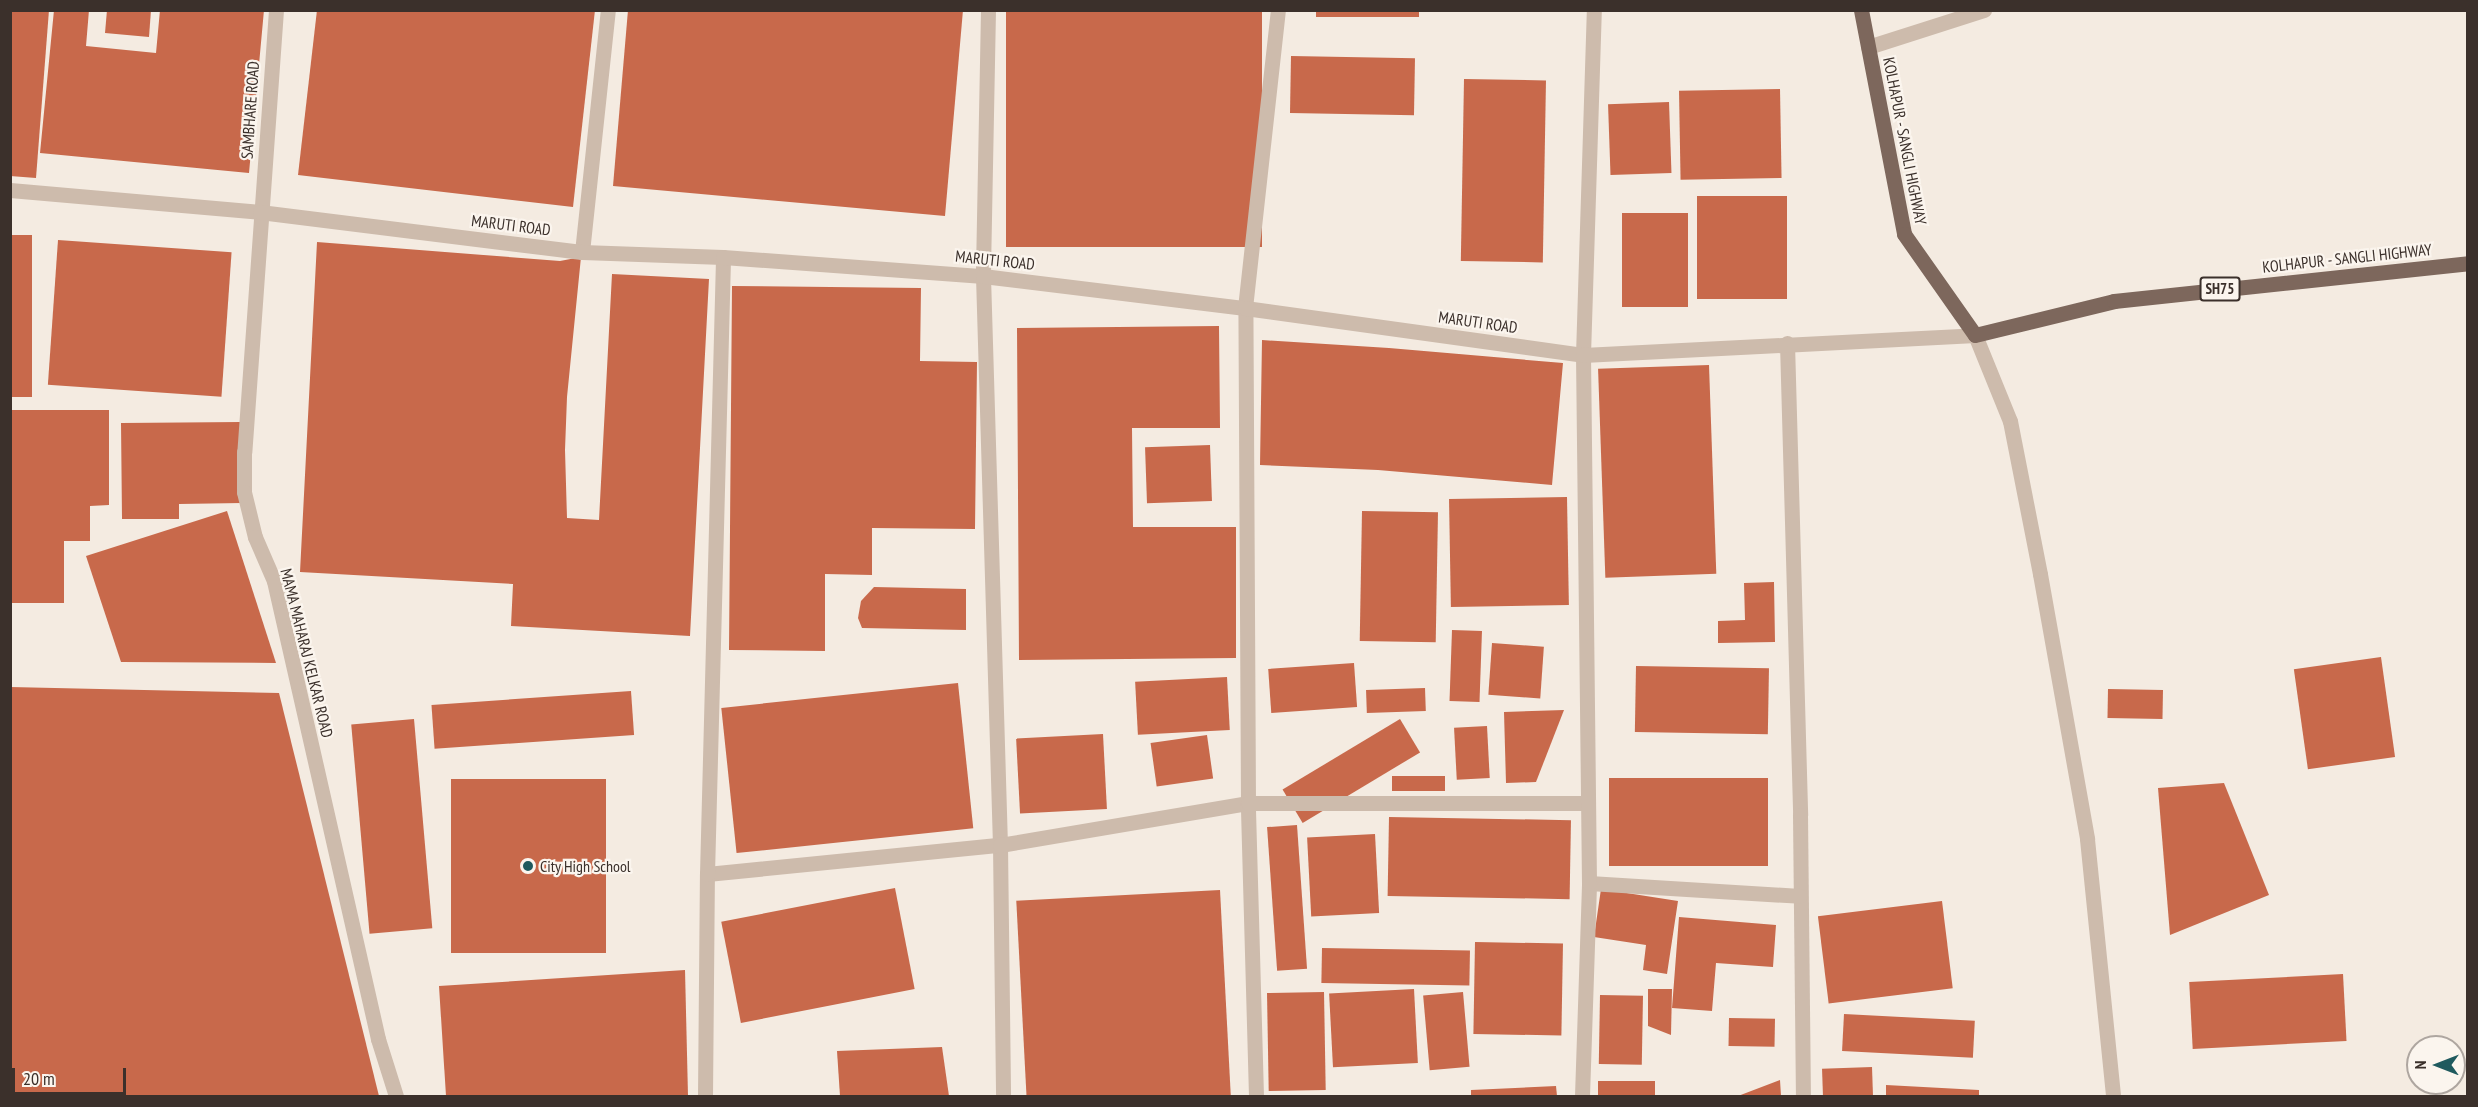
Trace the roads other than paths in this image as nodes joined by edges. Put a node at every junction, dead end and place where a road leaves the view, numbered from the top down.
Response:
1 (276, 10) edge
2 (608, 10) edge
3 (988, 10) edge
4 (1278, 10) edge
5 (1594, 10) edge
6 (1861, 10) edge
7 (1984, 10) edge
8 (1868, 47) junction
9 (10, 190) edge
10 (260, 212) junction
11 (582, 252) junction
12 (723, 257) junction
13 (2468, 263) edge
14 (983, 276) junction
15 (1245, 308) junction
16 (1975, 335) junction
17 (1787, 343) junction
18 (1583, 355) junction
19 (1248, 802) junction
20 (1587, 803) junction
21 (1000, 845) junction
22 (707, 874) junction
23 (1589, 883) junction
24 (1800, 896) junction
25 (396, 1096) edge
26 (705, 1096) edge
27 (1003, 1096) edge
28 (1256, 1096) edge
29 (1582, 1096) edge
30 (1803, 1096) edge
31 (2114, 1096) edge

1 - 10 street, SAMBHARE ROAD
2 - 11 street
3 - 14 street
4 - 15 street
5 - 18 street
6 - 8 main road, KOLHAPUR - SANGLI HIGHWAY
7 - 8 street
8 - 16 main road, KOLHAPUR - SANGLI HIGHWAY
9 - 10 street, MARUTI ROAD / SH75
10 - 11 street, MARUTI ROAD / SH75
10 - 25 street, MAMA MAHARAJ KELKAR ROAD
11 - 12 street, MARUTI ROAD / SH75
12 - 14 street, MARUTI ROAD / SH75
12 - 22 street
13 - 16 main road, KOLHAPUR - SANGLI HIGHWAY / SH75
14 - 15 street, MARUTI ROAD / SH75
14 - 21 street
15 - 18 street, MARUTI ROAD / SH75
15 - 19 street
16 - 17 street, MARUTI ROAD / SH75
16 - 31 street
17 - 18 street, MARUTI ROAD / SH75
17 - 24 street
18 - 20 street
19 - 20 street
19 - 21 street
19 - 28 street
20 - 23 street
21 - 22 street
21 - 27 street
22 - 26 street
23 - 24 street
23 - 29 street
24 - 30 street

